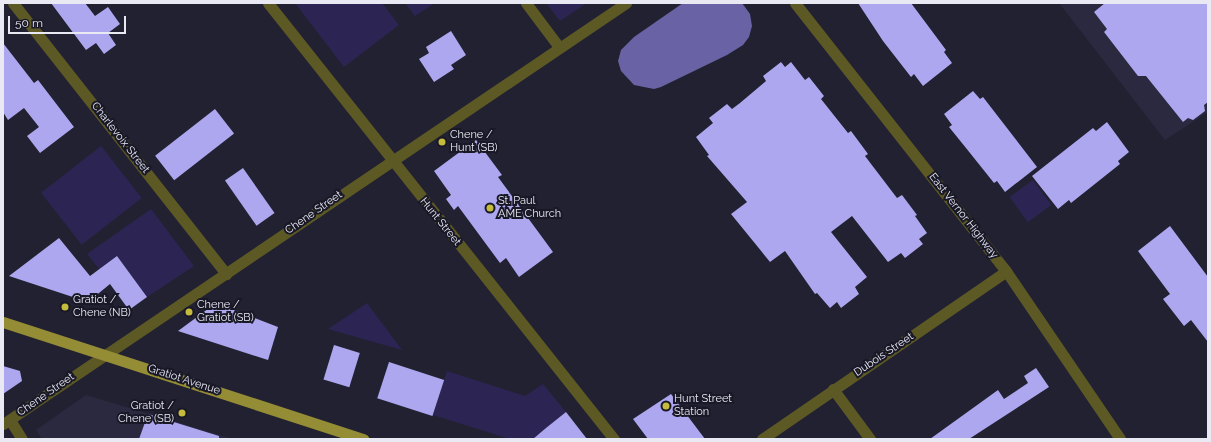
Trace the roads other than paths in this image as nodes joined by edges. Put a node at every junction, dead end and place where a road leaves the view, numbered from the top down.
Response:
1 (13, 3) edge
2 (268, 3) edge
3 (526, 3) edge
4 (626, 3) edge
5 (795, 3) edge
6 (559, 47) junction
7 (391, 160) junction
8 (1006, 271) junction
9 (226, 274) junction
10 (3, 322) edge
11 (105, 355) junction
12 (833, 389) junction
13 (6, 422) edge
14 (22, 439) edge
15 (364, 439) edge
16 (614, 439) edge
17 (762, 439) edge
18 (870, 439) edge
19 (1120, 439) edge

1 - 9 street, Charlevoix Street
2 - 7 street, Hunt Street
3 - 6 street
4 - 6 street, Chene Street
5 - 8 street, East Vernor Highway
6 - 7 street, Chene Street
7 - 9 street, Chene Street
7 - 16 street, Hunt Street
8 - 12 street, Dubois Street
8 - 19 street, East Vernor Highway
9 - 11 street, Chene Street
10 - 11 main road, Gratiot Avenue
11 - 13 street, Chene Street
11 - 15 main road, Gratiot Avenue
12 - 17 street, Dubois Street
12 - 18 street
13 - 14 street

